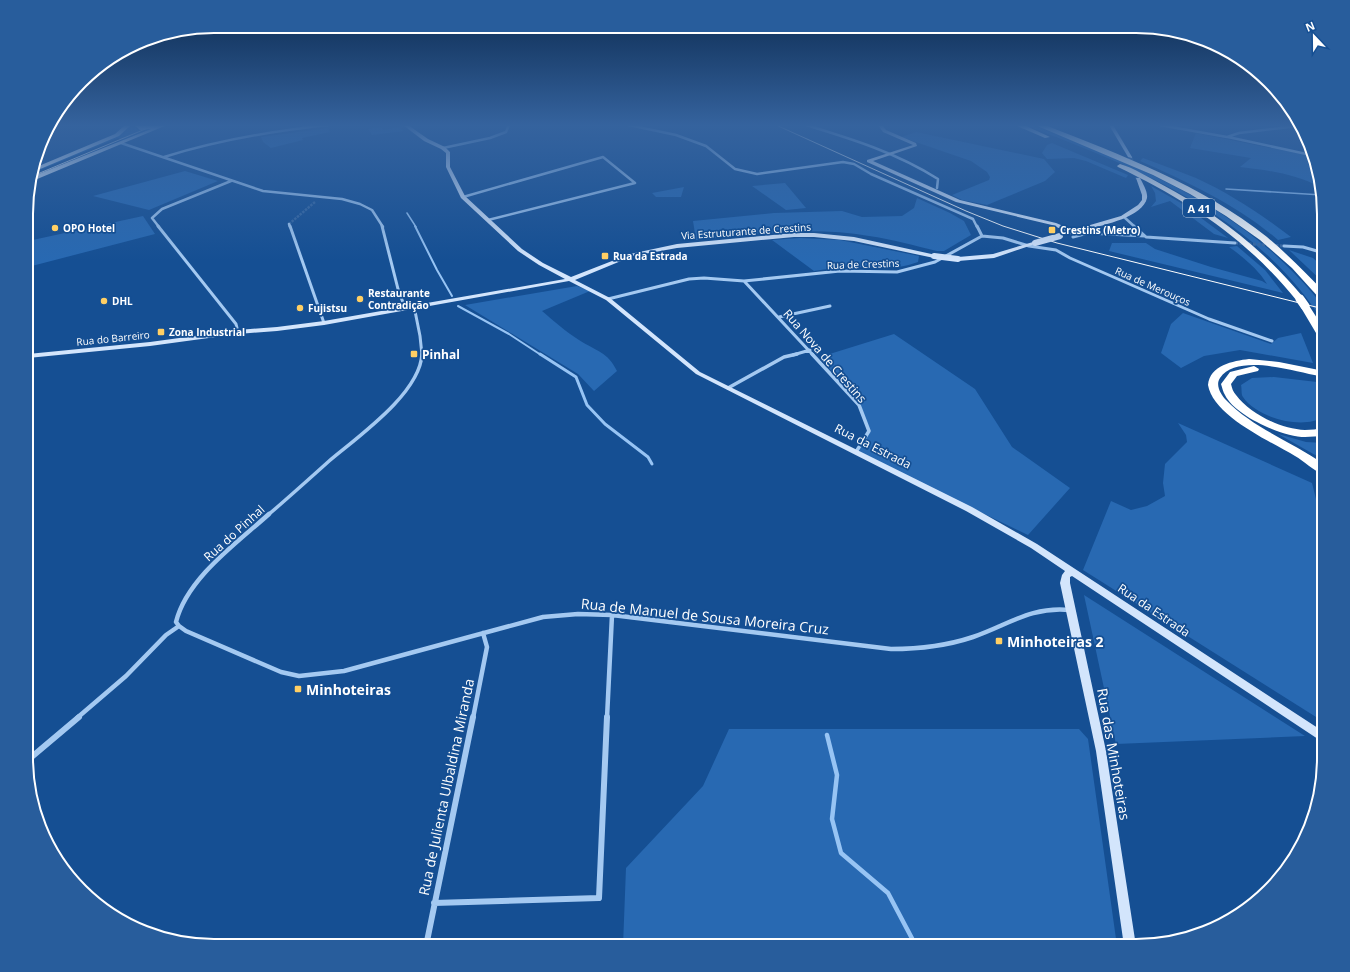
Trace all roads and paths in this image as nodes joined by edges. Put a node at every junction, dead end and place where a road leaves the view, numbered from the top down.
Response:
1 (54, 170) edge
2 (200, 170) edge
3 (450, 170) edge
4 (555, 170) edge
5 (620, 170) edge
6 (744, 170) edge
7 (779, 170) edge
8 (865, 170) edge
9 (889, 170) edge
10 (922, 170) edge
11 (1127, 170) edge
12 (1148, 170) edge
13 (36, 177) edge
14 (1138, 179) tunnel mouth
15 (231, 181) junction
16 (937, 188) dead end
17 (463, 196) junction
18 (321, 197) junction
19 (315, 202) tunnel mouth
20 (1124, 217) junction
21 (488, 220) junction
22 (289, 224) dead end
23 (1073, 234) junction
24 (982, 236) junction
25 (1146, 236) junction
26 (1235, 243) tunnel mouth
27 (1029, 246) junction
28 (1284, 246) tunnel mouth
29 (1317, 251) edge
30 (1292, 264) junction
31 (572, 279) junction
32 (1317, 280) edge
33 (744, 281) junction
34 (1317, 291) edge
35 (608, 299) junction
36 (414, 306) junction
37 (830, 306) dead end
38 (405, 308) junction
39 (779, 317) junction
40 (324, 323) junction
41 (1317, 326) edge
42 (238, 332) junction
43 (1272, 341) dead end
44 (810, 350) junction
45 (33, 356) edge
46 (1317, 375) tunnel mouth
47 (1317, 375) tunnel mouth
48 (728, 388) junction
49 (1317, 432) edge
50 (856, 452) junction
51 (1317, 465) edge
52 (1071, 571) junction
53 (1071, 610) junction
54 (612, 615) junction
55 (179, 626) junction
56 (483, 633) junction
57 (1317, 733) edge
58 (33, 756) edge
59 (434, 903) junction
60 (427, 939) edge
61 (1129, 939) edge

1 - 13 main road
2 - 15 street
3 - 17 street, Rua da Estrada
4 - 17 street
5 - 21 street
6 - 7 street
8 - 24 street
9 - 23 street
10 - 16 street
11 - 41 highway, A 41
12 - 30 highway, A 41
14 - 20 street, Via Estruturante de Crestins
15 - 18 street
15 - 42 street
17 - 21 street, Rua da Estrada
18 - 19 street
18 - 38 street
20 - 23 street, Via Estruturante de Crestins
20 - 25 street
21 - 31 street, Rua da Estrada
22 - 40 street
23 - 25 street
23 - 27 street, Via Estruturante de Crestins, bridge
24 - 27 street, Rua de Merouços
24 - 33 street, Rua de Crestins
25 - 26 street
27 - 31 street, Via Estruturante de Crestins, bridge
27 - 43 street, Rua de Merouços
28 - 29 street
30 - 32 highway
30 - 34 highway, A 41
31 - 35 street, Rua da Estrada
31 - 36 street, Via Estruturante de Crestins
33 - 35 street, Rua de Crestins
33 - 39 street, Rua Nova de Crestins
35 - 48 street, Rua da Estrada
36 - 38 street, Rua do Barreiro
36 - 55 street, Rua do Pinhal
37 - 39 street
38 - 40 street, Rua do Barreiro
39 - 44 street, Rua Nova de Crestins
40 - 42 street, Rua do Barreiro
42 - 45 street, Rua do Barreiro
44 - 48 street
44 - 50 street, Rua Nova de Crestins
46 - 49 highway
47 - 51 highway
48 - 50 street, Rua da Estrada
50 - 52 street, Rua da Estrada
52 - 53 street, Rua das Minhoteiras
52 - 57 street, Rua da Estrada
53 - 54 street, Rua de Manuel de Sousa Moreira Cruz
53 - 61 street, Rua das Minhoteiras
54 - 56 street, Rua de Manuel de Sousa Moreira Cruz
54 - 59 street
55 - 56 street, Rua de Manuel de Sousa Moreira Cruz
55 - 58 street
56 - 59 street, Rua de Julienta Ulbaldina Miranda
59 - 60 street, Rua de Julienta Ulbaldina Miranda

